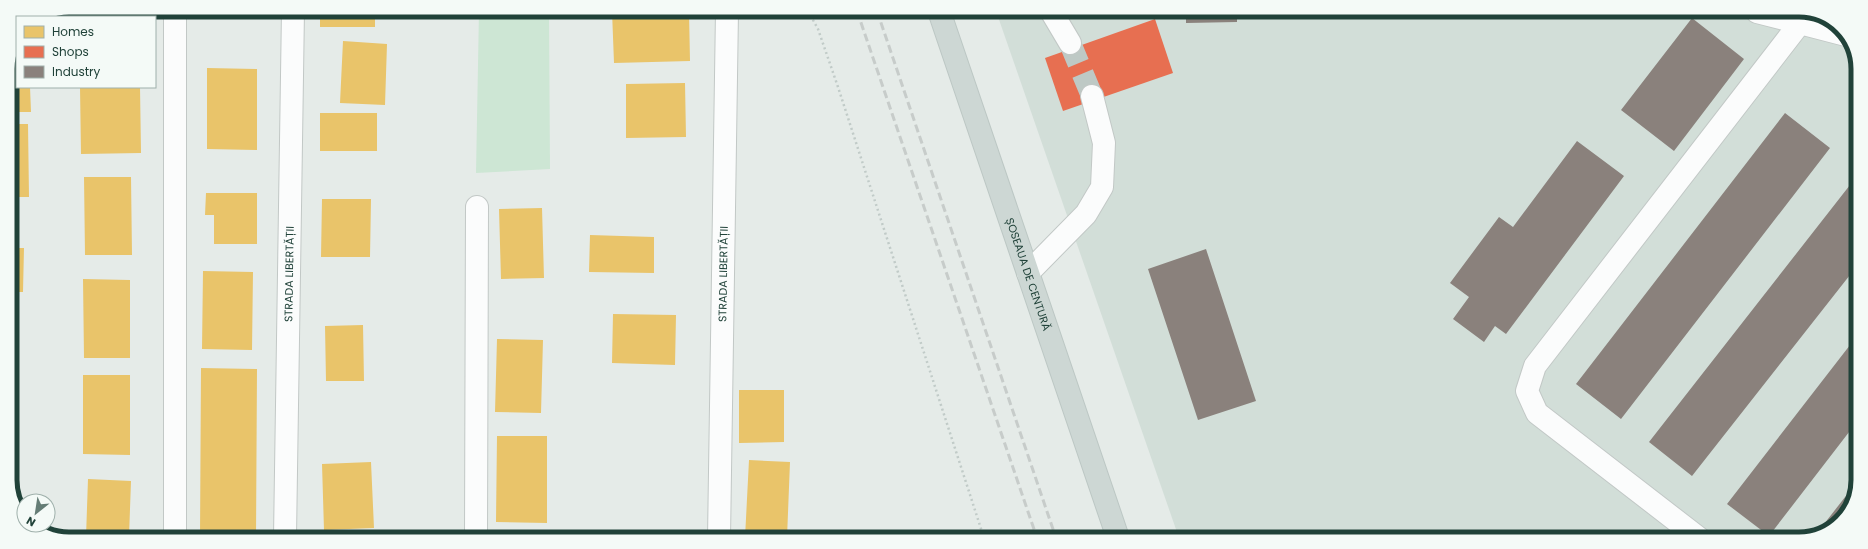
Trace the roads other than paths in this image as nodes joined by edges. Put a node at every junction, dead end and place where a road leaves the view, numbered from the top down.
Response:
1 (175, 17) edge
2 (293, 17) edge
3 (727, 17) edge
4 (941, 17) edge
5 (1054, 17) edge
6 (1775, 17) edge
7 (1800, 24) junction
8 (1835, 32) edge
9 (1070, 44) tunnel mouth
10 (1092, 96) tunnel mouth
11 (477, 207) dead end
12 (1028, 273) junction
13 (175, 532) edge
14 (285, 532) edge
15 (476, 532) edge
16 (719, 532) edge
17 (1116, 532) edge
18 (1691, 532) edge

1 - 13 street
2 - 14 street, STRADA LIBERTĂȚII
3 - 16 street, STRADA LIBERTĂȚII
4 - 12 main road, ȘOSEAUA DE CENTURĂ
5 - 9 street
6 - 7 street
7 - 8 street
7 - 18 street
10 - 12 street
11 - 15 street
12 - 17 main road, ȘOSEAUA DE CENTURĂ

